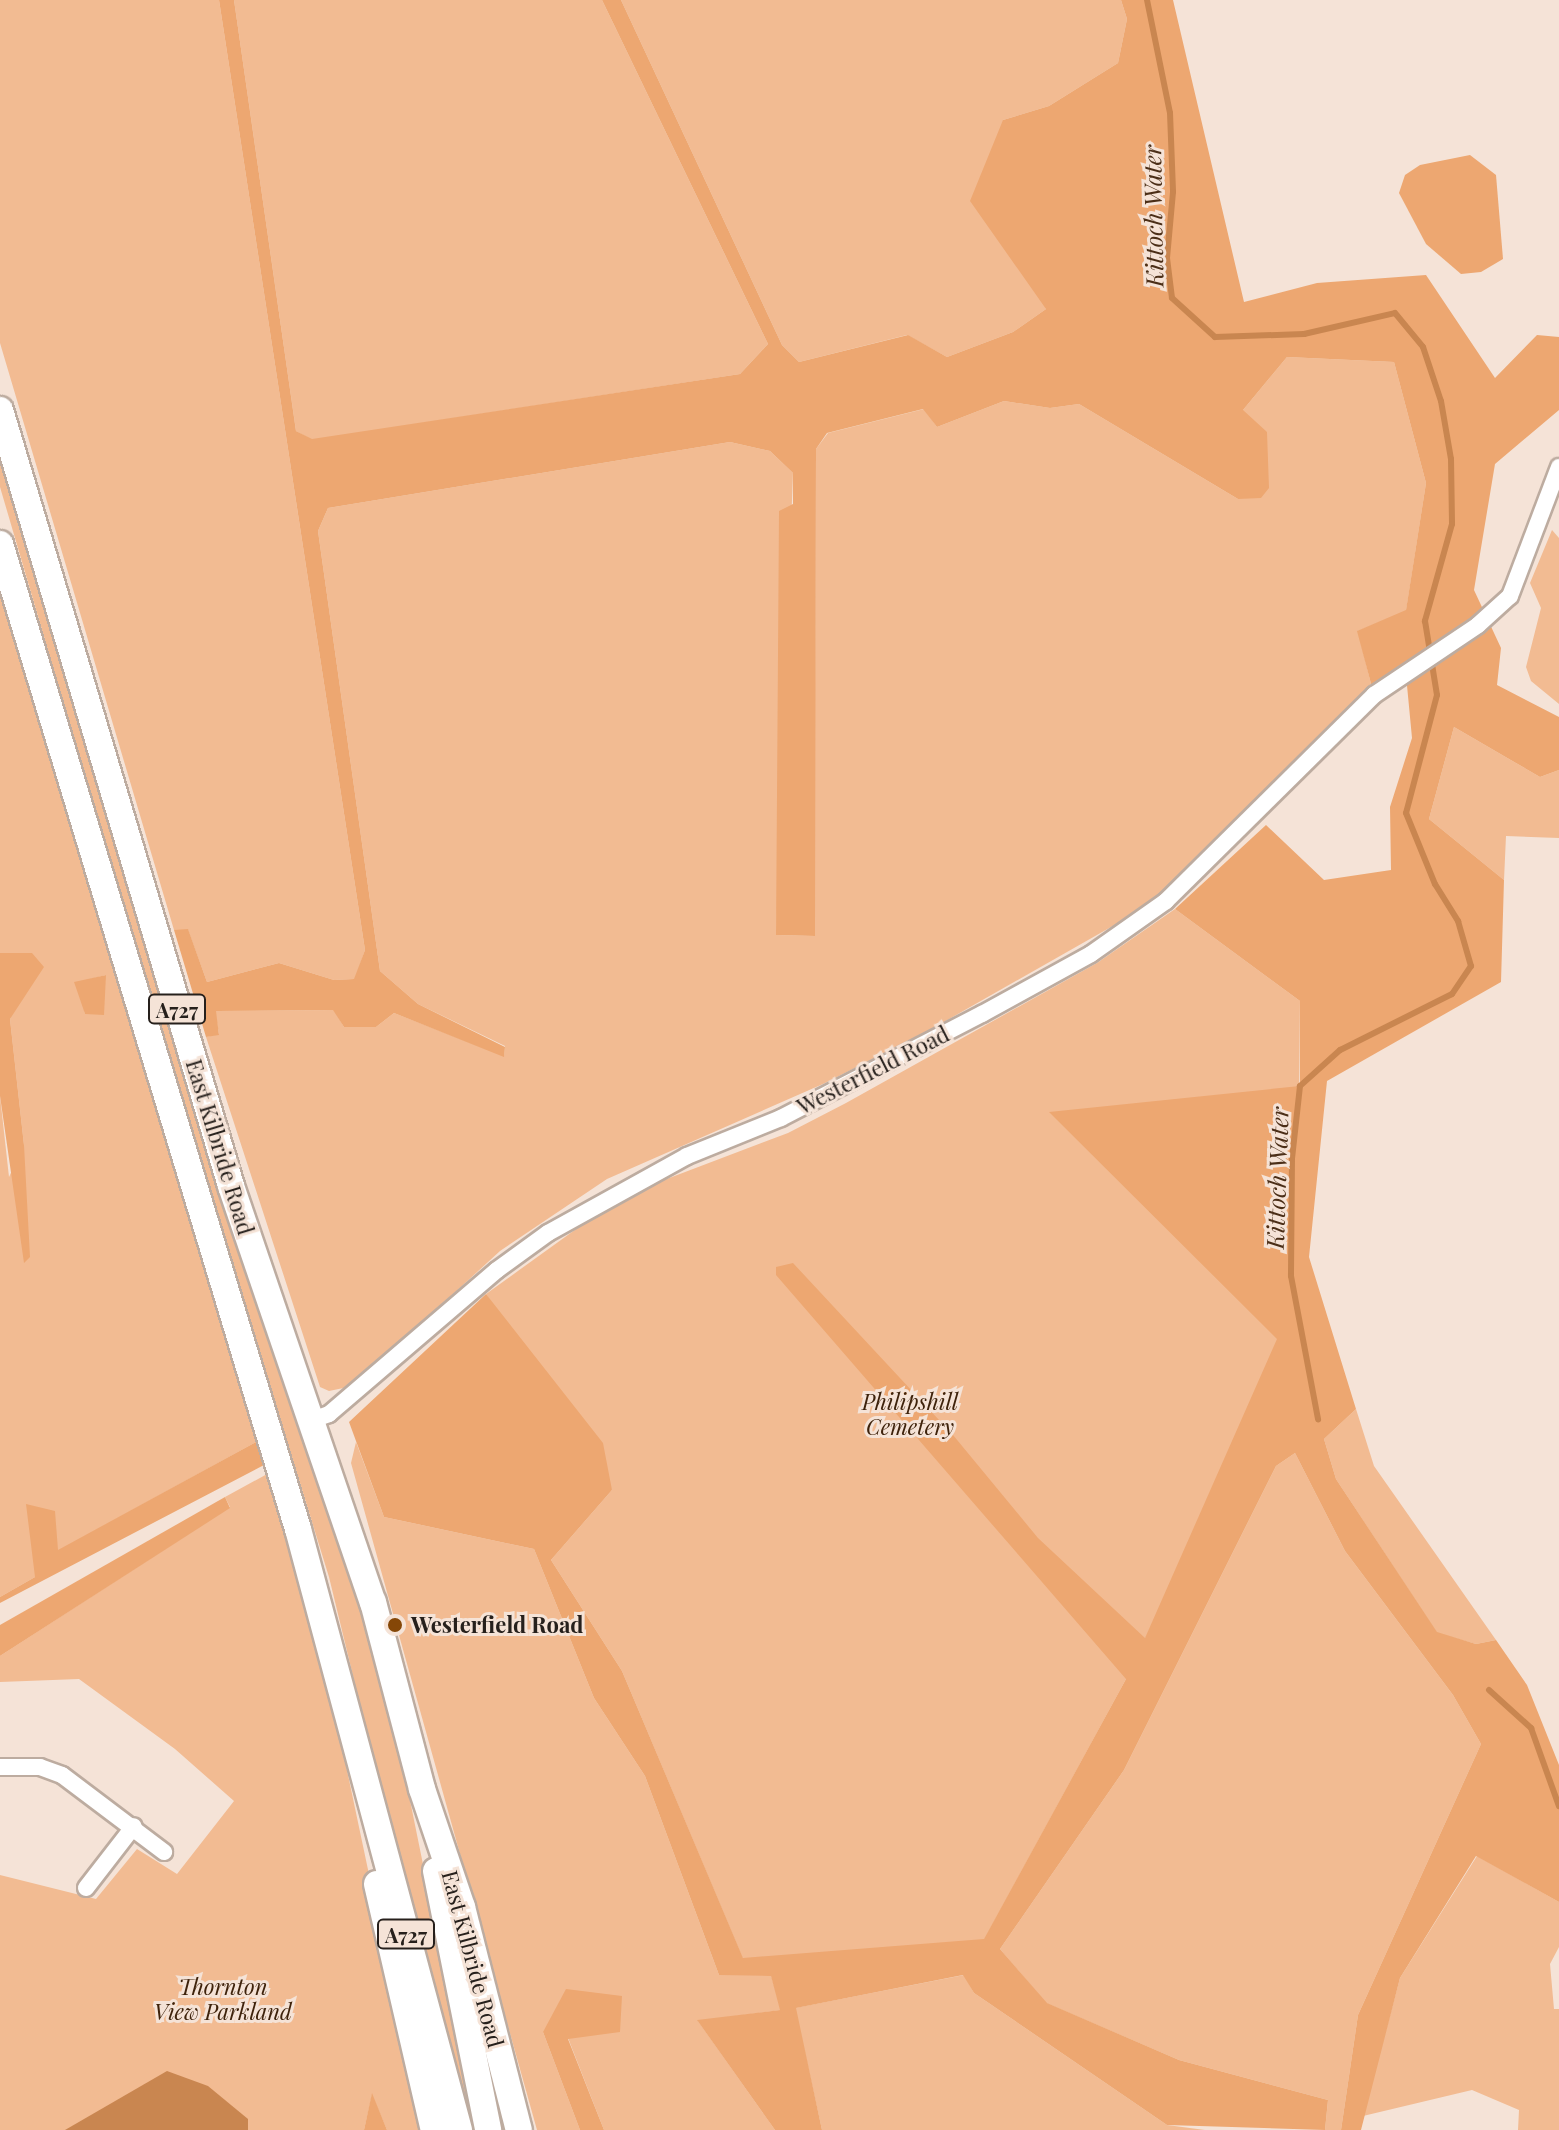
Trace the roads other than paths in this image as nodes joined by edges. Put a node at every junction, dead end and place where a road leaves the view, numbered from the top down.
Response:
1 (0, 410) edge
2 (1559, 467) edge
3 (0, 544) edge
4 (309, 1421) junction
5 (351, 1739) junction
6 (0, 1767) edge
7 (422, 1789) junction
8 (134, 1826) junction
9 (164, 1852) dead end
10 (86, 1888) dead end
11 (434, 2130) edge
12 (459, 2130) edge
13 (488, 2130) edge
14 (519, 2130) edge

1 - 4 main road, East Kilbride Road / A727
2 - 4 street, Westerfield Road
3 - 5 main road, East Kilbride Road / A727
4 - 7 main road, East Kilbride Road / A727
5 - 11 main road, East Kilbride Road
5 - 12 main road, East Kilbride Road / A727
6 - 8 street
7 - 13 main road, East Kilbride Road / A727
7 - 14 main road, East Kilbride Road
8 - 9 street
8 - 10 street

